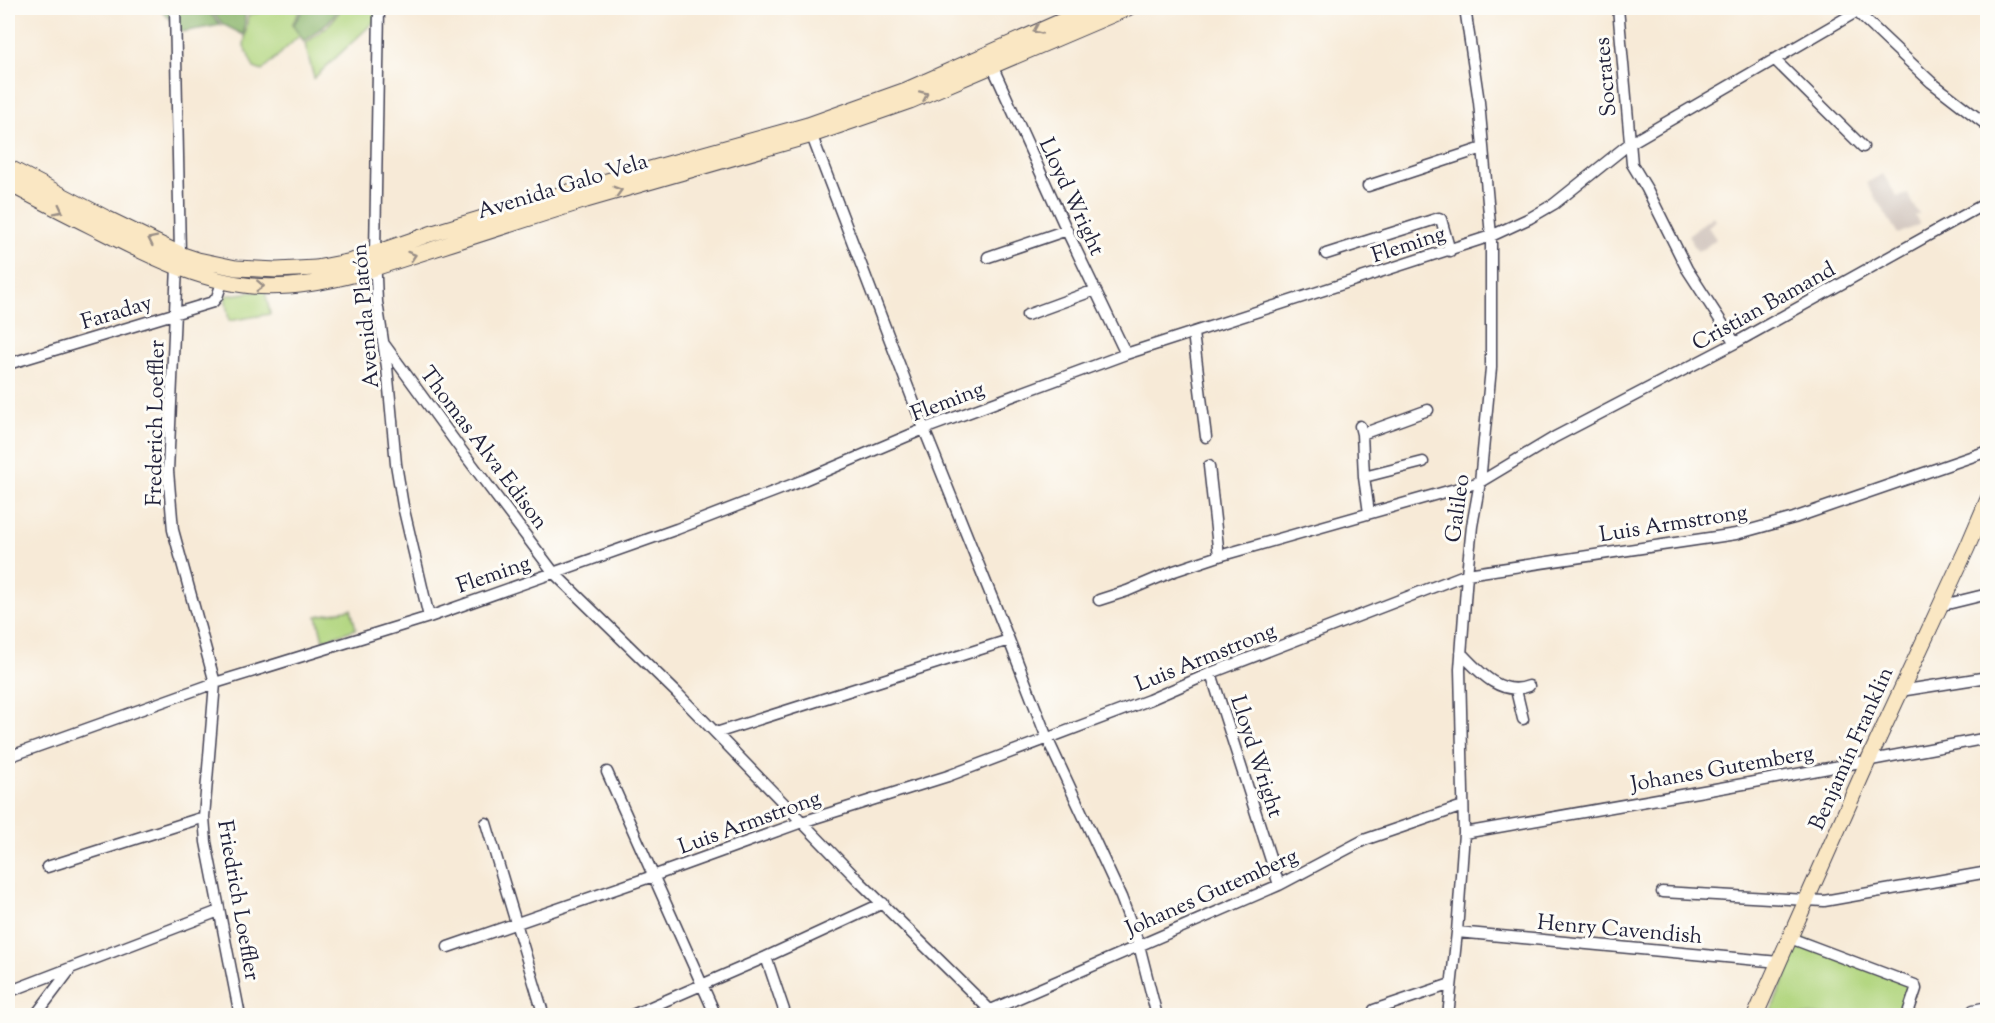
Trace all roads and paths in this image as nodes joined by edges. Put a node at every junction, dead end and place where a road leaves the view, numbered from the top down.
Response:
1 (175, 8) edge
2 (379, 8) edge
3 (1091, 8) edge
4 (1128, 8) edge
5 (1465, 8) edge
6 (1618, 8) edge
7 (1860, 9) edge
8 (989, 59) junction
9 (1774, 59) junction
10 (1988, 126) edge
11 (810, 130) junction
12 (1629, 144) junction
13 (1863, 147) dead end
14 (1483, 148) junction
15 (8, 167) edge
16 (8, 183) edge
17 (1368, 186) dead end
18 (1988, 202) edge
19 (1067, 230) junction
20 (1491, 236) junction
21 (1450, 251) junction
22 (1326, 254) dead end
23 (988, 257) dead end
24 (179, 260) junction
25 (376, 260) junction
26 (223, 280) junction
27 (1095, 290) junction
28 (176, 313) junction
29 (1027, 315) dead end
30 (1193, 333) junction
31 (384, 344) junction
32 (1735, 344) junction
33 (1126, 354) junction
34 (8, 364) edge
35 (1428, 410) dead end
36 (924, 429) junction
37 (1206, 437) dead end
38 (1988, 451) edge
39 (1423, 462) dead end
40 (1209, 466) dead end
41 (1364, 477) junction
42 (1480, 482) junction
43 (1988, 498) edge
44 (1369, 513) junction
45 (1219, 556) junction
46 (554, 573) junction
47 (1467, 573) junction
48 (1988, 594) edge
49 (1098, 600) dead end
50 (1939, 606) junction
51 (429, 616) junction
52 (1010, 640) junction
53 (1461, 653) junction
54 (1211, 673) junction
55 (1988, 677) edge
56 (215, 683) junction
57 (1529, 687) dead end
58 (1516, 690) junction
59 (1900, 691) junction
60 (1523, 719) dead end
61 (716, 733) junction
62 (1047, 738) junction
63 (1988, 738) edge
64 (8, 757) edge
65 (1869, 759) junction
66 (607, 772) dead end
67 (1463, 806) junction
68 (204, 817) junction
69 (802, 822) junction
70 (486, 823) dead end
71 (1464, 833) junction
72 (47, 867) dead end
73 (1988, 872) edge
74 (654, 876) junction
75 (1279, 885) junction
76 (1662, 892) dead end
77 (1806, 900) junction
78 (883, 903) junction
79 (219, 911) junction
80 (516, 923) junction
81 (1457, 932) junction
82 (1790, 938) junction
83 (1139, 945) junction
84 (448, 947) dead end
85 (766, 957) junction
86 (1779, 962) junction
87 (72, 969) junction
88 (702, 984) junction
89 (1451, 984) junction
90 (8, 992) edge
91 (1988, 1007) edge
92 (1374, 1010) dead end
93 (1972, 1010) dead end
94 (993, 1012) edge
95 (35, 1016) edge
96 (240, 1016) edge
97 (544, 1016) edge
98 (630, 1016) edge
99 (716, 1016) edge
100 (786, 1016) edge
101 (977, 1016) edge
102 (1157, 1016) edge
103 (1448, 1016) edge
104 (1755, 1016) edge
105 (1908, 1016) edge

1 - 24 street, Frederich Loeffler
2 - 25 street, Avenida Platón
3 -> 8 main road, Avenida Galo Vela
4 - 8 main road, Avenida Galo Vela
5 - 14 street, Galileo
6 - 12 street, Socrates
7 - 9 street, Fleming
7 - 10 street
8 - 11 main road, Avenida Galo Vela
8 - 19 street, Lloyd Wright
9 - 12 street, Fleming
9 - 13 street
11 - 25 main road, Avenida Galo Vela
11 - 36 street
12 - 20 street, Fleming
12 - 32 street, Socrates
14 - 17 street
14 - 20 street, Galileo
24 -> 15 main road, Avenida Galo Vela
16 -> 24 main road, Avenida Galo Vela
18 - 32 street, Cristian Bamand
19 - 23 street
19 - 27 street, Lloyd Wright
20 - 21 street, Fleming
20 - 42 street, Galileo
21 - 22 street
21 - 30 street, Fleming
24 - 25 main road, Avenida Galo Vela
24 - 26 main road, Avenida Galo Vela
24 - 28 street, Frederich Loeffler
26 -> 25 main road, Avenida Galo Vela
25 - 31 street, Avenida Platón
26 - 28 street, Faraday
27 - 29 street
27 - 33 street, Lloyd Wright
28 - 34 street, Faraday
28 - 56 street, Frederich Loeffler
30 - 33 street, Fleming
30 - 37 street
31 - 46 street, Thomas Alva Edison
31 - 51 street, Avenida Platón
32 - 42 street, Cristian Bamand
33 - 36 street, Fleming
35 - 41 street
36 - 46 street, Fleming
36 - 52 street
38 - 47 street, Luis Armstrong
39 - 41 street
40 - 45 street
41 - 44 street
42 - 44 street, Cristian Bamand
42 - 47 street, Galileo
43 - 50 main road, Benjamín Franklin
44 - 45 street, Cristian Bamand
45 - 49 street, Cristian Bamand
46 - 51 street, Fleming
46 - 61 street, Thomas Alva Edison
47 - 53 street, Galileo
47 - 54 street, Luis Armstrong
48 - 50 street
50 - 59 main road, Benjamín Franklin
51 - 56 street, Fleming
52 - 61 street
52 - 62 street
53 - 58 street
53 - 67 street, Galileo
54 - 62 street, Luis Armstrong
54 - 75 street, Lloyd Wright
55 - 59 street
56 - 64 street, Fleming
56 - 68 street, Friedrich Loeffler
57 - 58 street
58 - 60 street
59 - 65 main road, Benjamín Franklin
61 - 69 street, Thomas Alva Edison
62 - 69 street, Luis Armstrong
62 - 83 street
63 - 65 street, Johanes Gutemberg
65 - 71 street, Johanes Gutemberg
65 - 77 main road, Benjamín Franklin
66 - 74 street
67 - 71 street, Galileo
67 - 75 street, Johanes Gutemberg
68 - 72 street
68 - 79 street, Friedrich Loeffler
69 - 74 street, Luis Armstrong
69 - 78 street, Thomas Alva Edison
70 - 80 street
71 - 81 street, Galileo
73 - 77 street
74 - 80 street, Luis Armstrong
74 - 88 street
75 - 83 street, Johanes Gutemberg
76 - 77 street
77 - 82 main road, Benjamín Franklin
78 - 85 street
78 - 94 street, Thomas Alva Edison
79 - 87 street
79 - 96 street, Friedrich Loeffler
80 - 84 street, Luis Armstrong
80 - 97 street
81 - 86 street, Henry Cavendish
81 - 89 street, Galileo
82 - 86 main road, Benjamín Franklin
82 - 105 street
83 - 94 street, Johanes Gutemberg
83 - 102 street
85 - 88 street
85 - 100 street
86 - 104 main road, Benjamín Franklin
87 - 90 street
87 - 95 street
88 - 98 street
88 - 99 street
89 - 92 street
89 - 103 street, Galileo
91 - 93 street
94 - 101 street, Johanes Gutemberg

